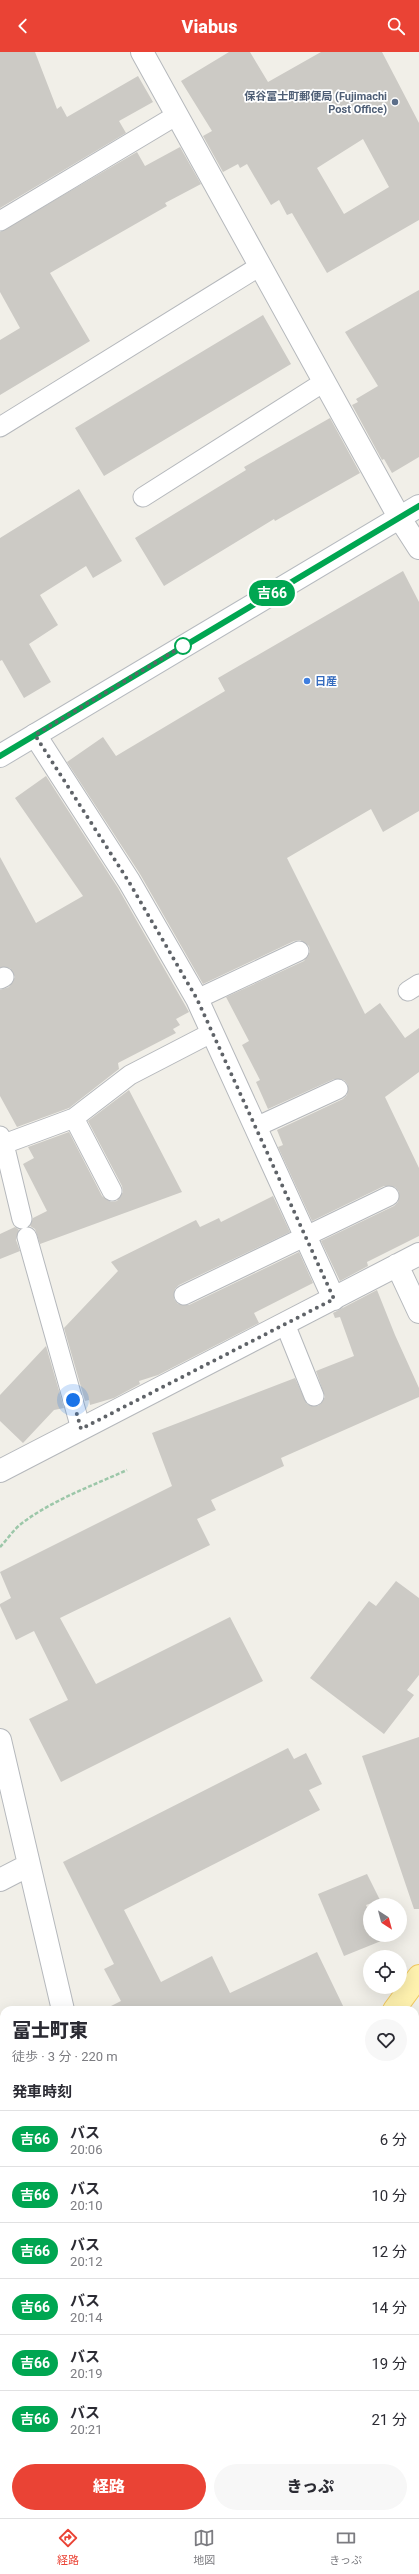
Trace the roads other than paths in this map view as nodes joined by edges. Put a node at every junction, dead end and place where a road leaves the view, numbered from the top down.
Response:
1 (142, 52) edge
2 (177, 115) junction
3 (0, 221) edge
4 (260, 266) junction
5 (324, 382) junction
6 (0, 427) edge
7 (143, 497) dead end
8 (419, 506) edge
9 (399, 517) junction
10 (419, 548) edge
11 (35, 735) junction
12 (0, 756) edge
13 (299, 952) dead end
14 (197, 999) junction
15 (212, 1032) junction
16 (338, 1089) dead end
17 (74, 1118) junction
18 (256, 1127) junction
19 (2, 1140) edge
20 (112, 1191) dead end
21 (389, 1196) dead end
22 (305, 1236) junction
23 (419, 1254) edge
24 (397, 1265) junction
25 (184, 1295) dead end
26 (334, 1299) junction
27 (419, 1312) edge
28 (285, 1324) junction
29 (314, 1396) dead end
30 (81, 1429) junction
31 (0, 1470) edge
32 (0, 1740) edge
33 (30, 1865) junction
34 (0, 1880) edge
35 (419, 1976) edge
36 (62, 2006) edge
37 (397, 2006) edge

1 - 2 street
2 - 3 lane
2 - 4 street
4 - 5 street
4 - 6 lane
5 - 7 lane
5 - 9 street
8 - 9 street
9 - 10 street
9 - 11 street
11 - 12 street
11 - 14 street
13 - 14 lane
14 - 15 street
15 - 17 lane
15 - 18 street
16 - 18 lane
17 - 19 lane
17 - 20 lane
18 - 22 street
19 - 30 lane
21 - 22 lane
22 - 25 lane
22 - 26 street
23 - 24 street
24 - 26 street
24 - 27 street
26 - 28 street
28 - 29 lane
28 - 30 street
30 - 31 street
32 - 33 street
33 - 34 street
33 - 36 street
35 - 37 main road

